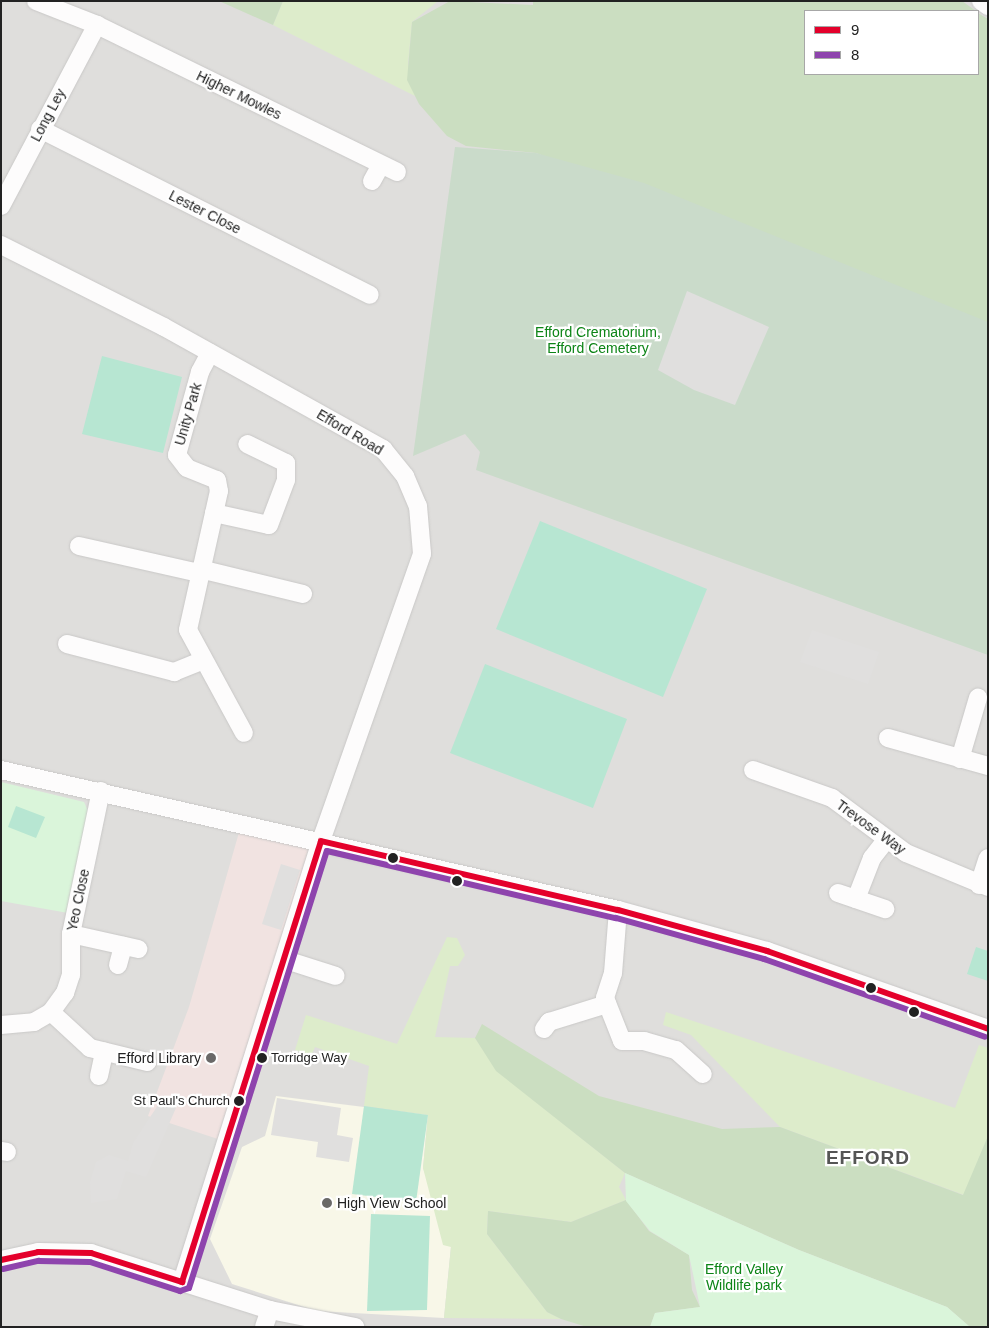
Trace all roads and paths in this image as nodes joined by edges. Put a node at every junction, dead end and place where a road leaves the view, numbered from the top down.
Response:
1 (36, 1) edge
2 (97, 25) junction
3 (40, 129) junction
4 (372, 181) dead end
5 (1, 206) edge
6 (1, 245) edge
7 (370, 295) dead end
8 (210, 352) junction
9 (247, 444) dead end
10 (214, 513) junction
11 (80, 546) dead end
12 (200, 571) junction
13 (303, 594) dead end
14 (67, 644) dead end
15 (202, 660) junction
16 (978, 698) dead end
17 (244, 733) dead end
18 (888, 738) dead end
19 (960, 759) junction
20 (988, 766) edge
21 (1, 770) edge
22 (753, 770) dead end
23 (101, 791) junction
24 (887, 838) junction
25 (321, 841) junction
26 (988, 858) edge
27 (983, 886) edge
28 (838, 893) dead end
29 (856, 899) junction
30 (885, 909) dead end
31 (618, 910) junction
32 (71, 934) junction
33 (286, 960) junction
34 (118, 965) dead end
35 (336, 976) dead end
36 (607, 1004) junction
37 (51, 1012) junction
38 (1, 1025) edge
39 (988, 1028) edge
40 (544, 1029) dead end
41 (104, 1052) junction
42 (146, 1062) dead end
43 (703, 1074) dead end
44 (99, 1076) dead end
45 (1, 1260) edge
46 (182, 1282) junction
47 (270, 1310) junction
48 (264, 1327) edge
49 (355, 1327) edge

1 - 2 street, Higher Mowles
2 - 3 street, Long Ley
2 - 4 street, Higher Mowles
3 - 5 street, Long Ley
3 - 7 street, Lester Close
6 - 8 street, Efford Road
8 - 10 street, Unity Park
8 - 25 street, Efford Road
9 - 10 street
10 - 12 street, Unity Park
11 - 12 street
12 - 13 street
12 - 15 street, Unity Park
14 - 15 street
15 - 17 street, Unity Park
16 - 19 street
18 - 19 street
19 - 20 street
21 - 23 street
22 - 24 street, Trevose Way
23 - 25 street
23 - 32 street, Yeo Close
24 - 27 street, Trevose Way
24 - 29 street
25 - 31 street
25 - 33 street
26 - 27 street
28 - 29 street
29 - 30 street
31 - 36 street
31 - 39 street
32 - 34 street
32 - 37 street, Yeo Close
33 - 35 street
33 - 46 street
36 - 40 street
36 - 43 street
37 - 38 street
37 - 41 street
41 - 42 street
41 - 44 street
45 - 46 street
46 - 47 street
47 - 48 street
47 - 49 street

